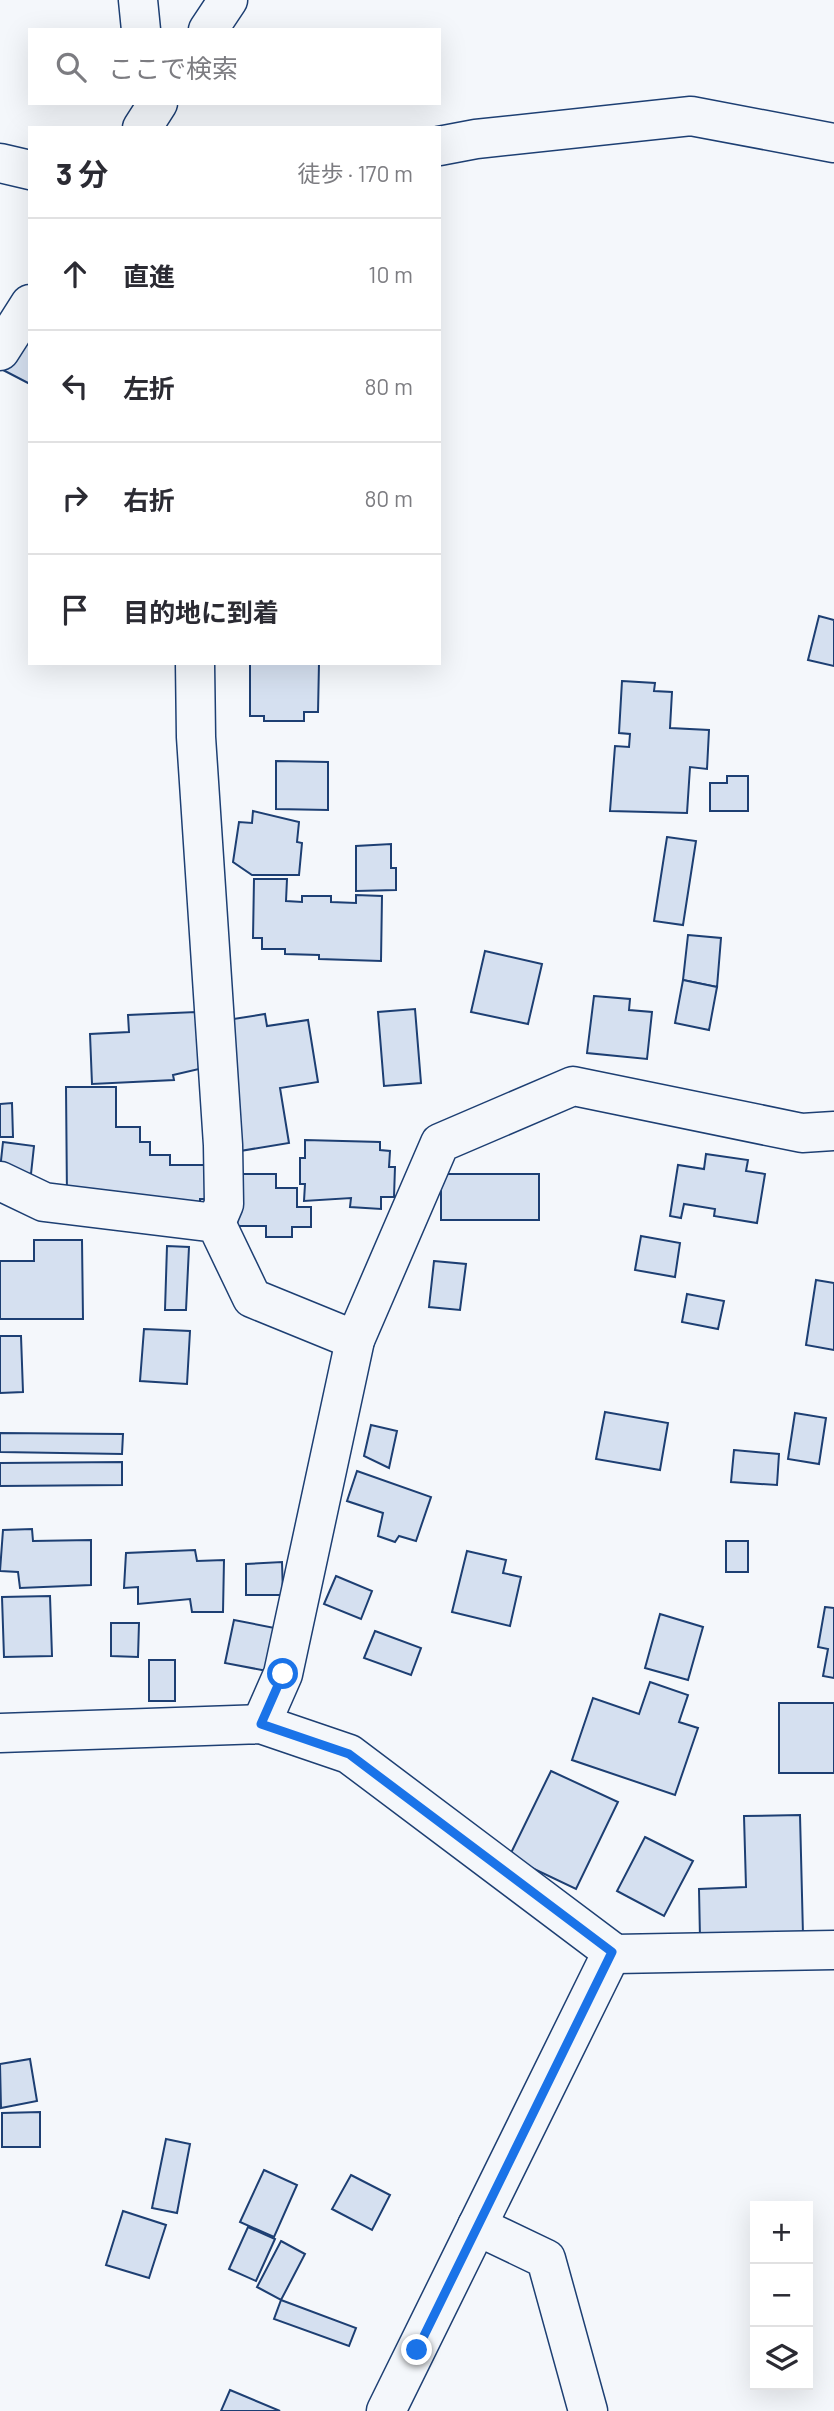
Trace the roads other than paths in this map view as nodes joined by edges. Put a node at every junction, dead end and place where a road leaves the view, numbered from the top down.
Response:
1 (138, 0) edge
2 (228, 0) edge
3 (141, 28) edge
4 (209, 28) edge
5 (157, 105) edge
6 (143, 126) edge
7 (834, 143) edge
8 (441, 146) edge
9 (0, 163) edge
10 (28, 170) edge
11 (28, 307) edge
12 (0, 351) edge
13 (195, 665) edge
14 (834, 1131) edge
15 (0, 1181) edge
16 (216, 1223) junction
17 (355, 1340) junction
18 (261, 1724) junction
19 (0, 1733) edge
20 (834, 1950) edge
21 (612, 1952) junction
22 (477, 2226) junction
23 (386, 2411) edge
24 (588, 2411) edge

1 - 3 street
2 - 4 street
5 - 6 street
7 - 8 street
9 - 10 street
11 - 12 street
13 - 16 street
14 - 17 street
15 - 16 street
16 - 17 street
17 - 18 street
18 - 19 street
18 - 21 street
20 - 21 street
21 - 22 street
22 - 23 street
22 - 24 street

